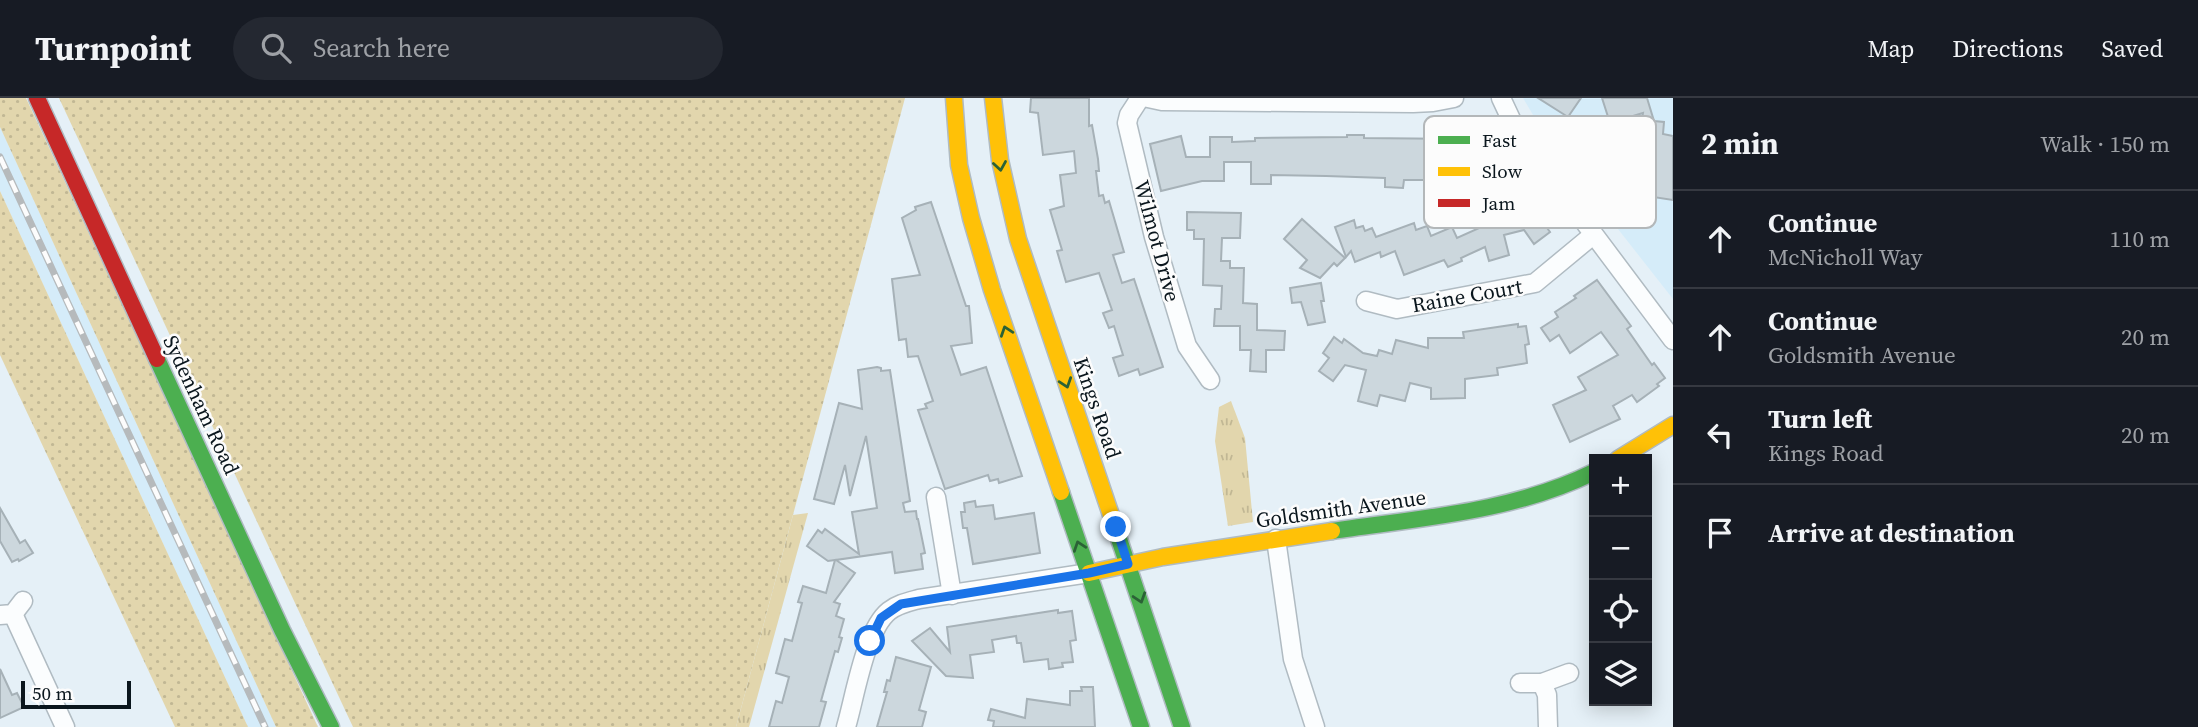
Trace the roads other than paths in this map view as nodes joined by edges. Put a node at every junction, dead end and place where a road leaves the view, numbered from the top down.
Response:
1 (37, 98) edge
2 (954, 98) edge
3 (993, 98) edge
4 (1140, 98) edge
5 (1148, 98) edge
6 (1454, 98) edge
7 (1501, 98) edge
8 (1509, 116) edge
9 (1588, 228) edge
10 (1593, 235) junction
11 (1366, 301) dead end
12 (1673, 340) edge
13 (1210, 380) dead end
14 (1671, 425) edge
15 (1626, 454) edge
16 (1589, 475) edge
17 (936, 497) dead end
18 (1276, 540) junction
19 (1128, 564) junction
20 (1089, 573) junction
21 (952, 595) junction
22 (12, 610) edge
23 (1569, 673) dead end
24 (1520, 683) dead end
25 (1542, 683) junction
26 (65, 727) edge
27 (331, 727) edge
28 (846, 727) edge
29 (1141, 727) edge
30 (1182, 727) edge
31 (1315, 727) edge
32 (1548, 727) edge

1 - 27 main road, Sydenham Road
20 -> 2 main road
3 -> 19 main road, Kings Road
4 - 13 street, Wilmot Drive
5 - 6 street
7 - 8 street
9 - 10 street
10 - 11 street, Raine Court
10 - 12 street
14 - 15 main road
16 - 18 main road, Goldsmith Avenue
17 - 21 street
18 - 19 main road, Goldsmith Avenue
18 - 31 street
19 - 20 main road, Goldsmith Avenue
19 -> 30 main road, Kings Road
20 - 21 street
20 - 29 main road
21 - 28 street
22 - 26 street
23 - 25 street
24 - 25 street
25 - 32 street

